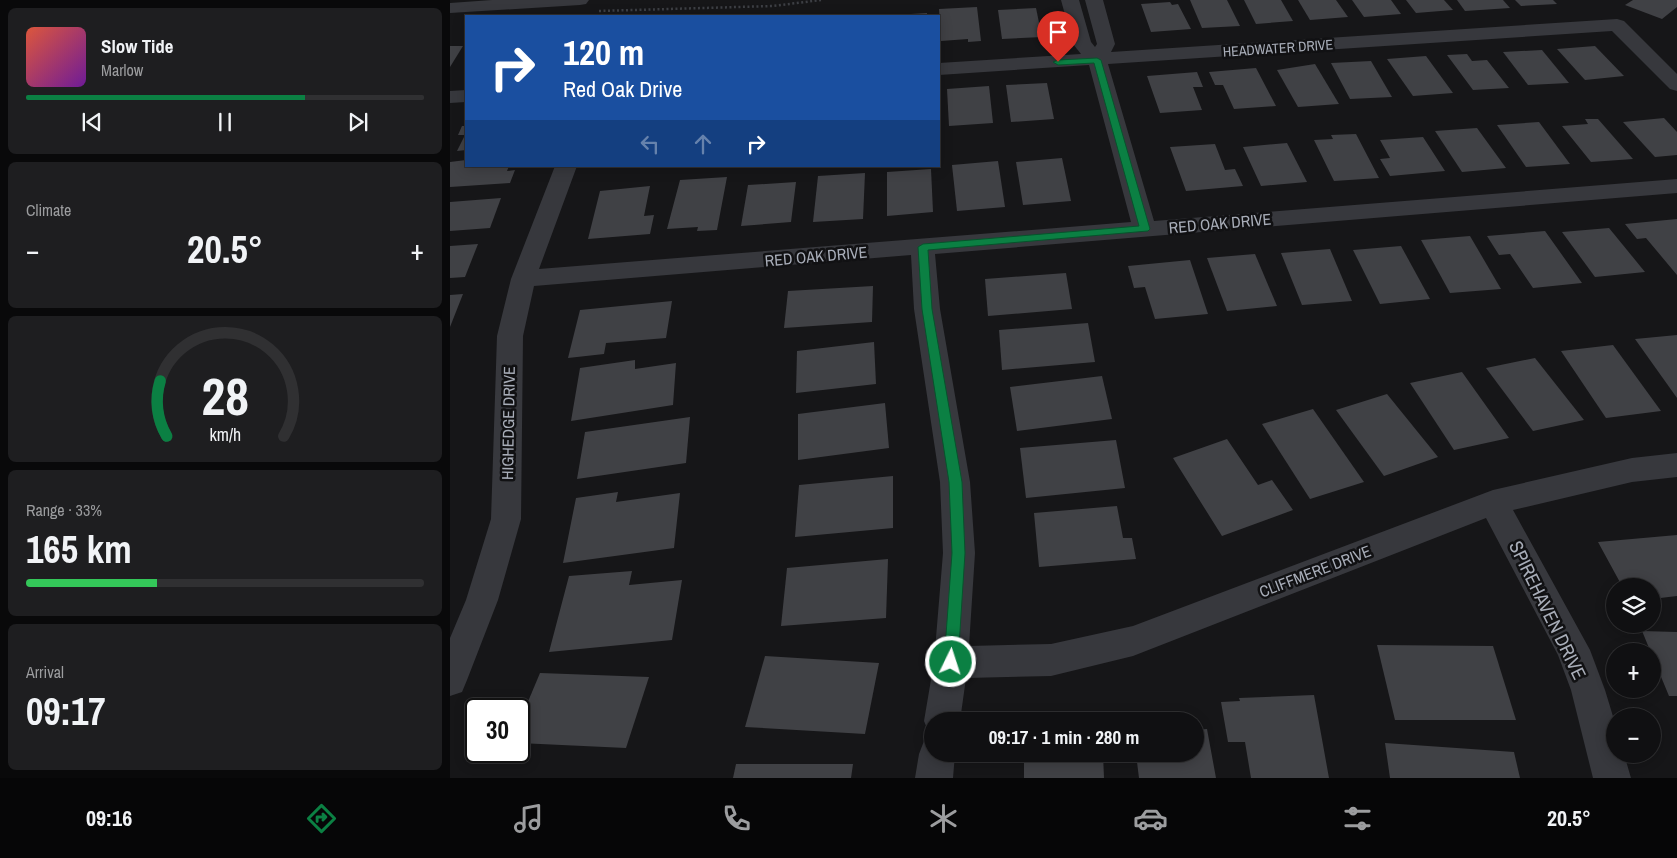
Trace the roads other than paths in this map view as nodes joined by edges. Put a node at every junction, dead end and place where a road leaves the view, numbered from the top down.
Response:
1 (580, 0) edge
2 (1070, 0) edge
3 (1094, 0) edge
4 (450, 8) edge
5 (1097, 60) junction
6 (940, 69) edge
7 (1677, 85) edge
8 (465, 96) edge
9 (450, 97) edge
10 (566, 167) edge
11 (1677, 186) edge
12 (1145, 229) junction
13 (923, 247) junction
14 (523, 280) junction
15 (1677, 465) edge
16 (1494, 502) junction
17 (951, 662) junction
18 (450, 680) edge
19 (943, 712) edge
20 (936, 762) edge
21 (934, 778) edge
22 (1612, 778) edge

1 - 4 street
2 - 5 street
3 - 5 street
5 - 6 street, HEADWATER DRIVE
5 - 7 street, HEADWATER DRIVE
5 - 12 street
8 - 9 street
10 - 14 street, HIGHEDGE DRIVE
11 - 12 street, RED OAK DRIVE
12 - 13 street, RED OAK DRIVE
13 - 14 street, RED OAK DRIVE
13 - 17 street
14 - 18 street, HIGHEDGE DRIVE
15 - 16 street, CLIFFMERE DRIVE
16 - 17 street, CLIFFMERE DRIVE
16 - 22 street, SPIREHAVEN DRIVE
17 - 19 street
20 - 21 street

